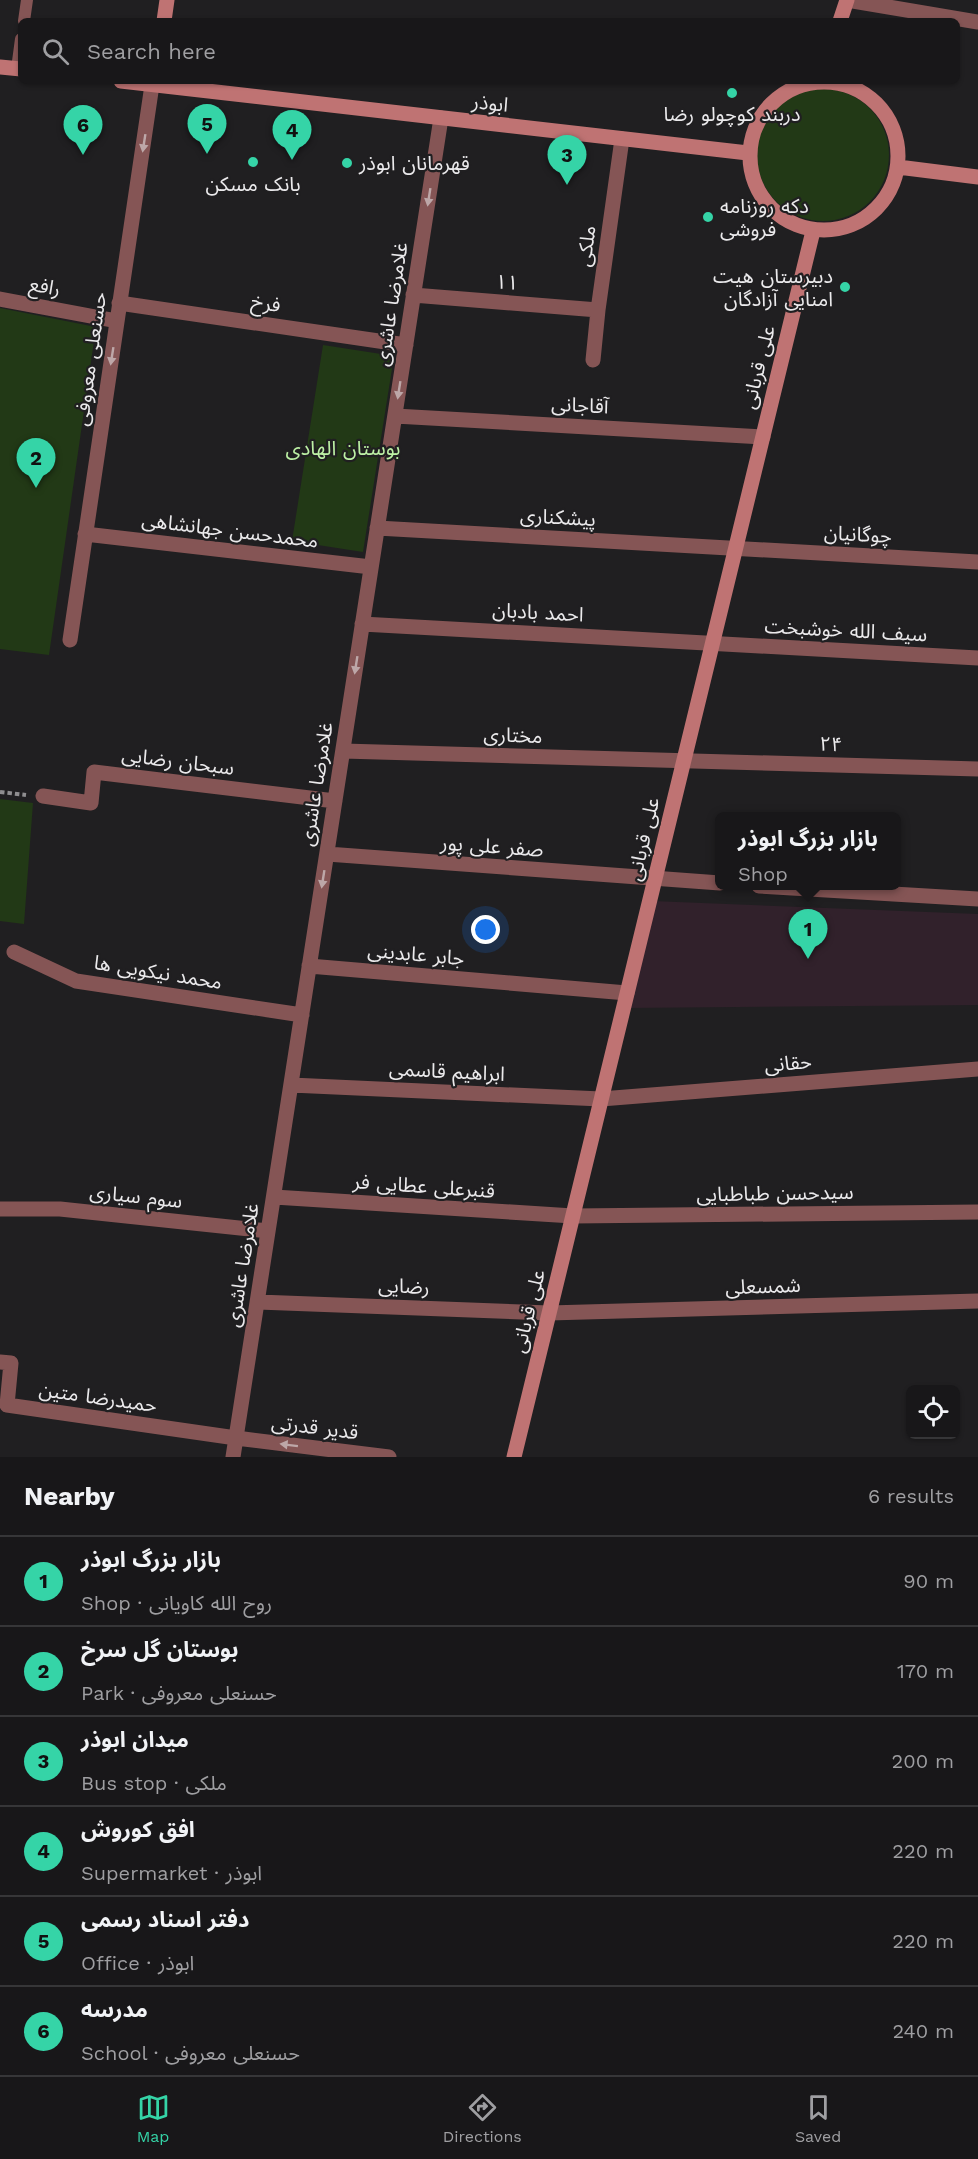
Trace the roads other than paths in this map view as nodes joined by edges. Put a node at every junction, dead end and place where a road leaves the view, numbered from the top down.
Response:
1 (27, 0) edge
2 (167, 0) edge
3 (847, 0) edge
4 (24, 18) edge
5 (164, 18) edge
6 (841, 18) edge
7 (954, 18) edge
8 (960, 19) edge
9 (978, 22) edge
10 (0, 67) edge
11 (18, 69) edge
12 (153, 84) edge
13 (161, 84) edge
14 (808, 84) edge
15 (842, 84) edge
16 (441, 118) junction
17 (622, 139) junction
18 (748, 153) junction
19 (898, 167) junction
20 (978, 177) edge
21 (813, 231) junction
22 (413, 295) junction
23 (0, 299) edge
24 (119, 303) junction
25 (598, 310) junction
26 (117, 321) junction
27 (406, 345) junction
28 (593, 360) dead end
29 (395, 416) junction
30 (763, 437) junction
31 (377, 528) junction
32 (85, 534) junction
33 (735, 548) junction
34 (978, 562) edge
35 (371, 567) junction
36 (362, 624) junction
37 (70, 640) dead end
38 (712, 643) junction
39 (978, 658) edge
40 (343, 751) junction
41 (683, 761) junction
42 (978, 769) edge
43 (44, 796) dead end
44 (335, 801) junction
45 (327, 854) junction
46 (655, 879) junction
47 (715, 883) edge
48 (837, 890) edge
49 (978, 899) edge
50 (14, 952) dead end
51 (309, 966) junction
52 (627, 993) junction
53 (302, 1015) junction
54 (978, 1070) edge
55 (291, 1085) junction
56 (601, 1099) junction
57 (273, 1197) junction
58 (0, 1209) edge
59 (978, 1212) edge
60 (573, 1216) junction
61 (268, 1231) junction
62 (978, 1301) edge
63 (258, 1302) junction
64 (549, 1313) junction
65 (0, 1362) edge
66 (236, 1438) junction
67 (233, 1457) edge
68 (389, 1457) edge
69 (514, 1457) edge

1 - 4 lane
2 - 5 street
3 - 6 street
3 - 7 street
8 - 9 street
10 - 11 street
12 -> 24 street, حسنعلی معروفی
13 - 16 street, ابوذر
14 - 18 street
15 - 19 street
16 - 17 street, ابوذر
16 -> 22 street, غلامرضا عاشری
17 - 18 street, ابوذر
17 - 25 street, ملکی
18 - 21 street
19 - 20 street
19 - 21 street
21 - 30 street, علی قربانی
22 - 25 street, ۱۱
22 - 27 street, غلامرضا عاشری
23 - 26 street, رافع
24 - 26 street, حسنعلی معروفی
24 - 27 street, فرخ
25 - 28 street, ملکی
26 -> 32 street, حسنعلی معروفی
27 -> 29 street, غلامرضا عاشری
29 - 30 street, آقاجانی
29 - 31 street, غلامرضا عاشری
30 - 33 street, علی قربانی
31 - 33 street, پیشکناری
31 - 35 street, غلامرضا عاشری
32 - 35 street, محمدحسن جهانشاهی
32 - 37 street, حسنعلی معروفی
33 - 34 street, چوگانیان
33 - 38 street, علی قربانی
35 - 36 street, غلامرضا عاشری
36 - 38 street, احمد بادبان
36 -> 40 street, غلامرضا عاشری
38 - 39 street, سیف الله خوشبخت
38 - 41 street, علی قربانی
40 - 41 street, مختاری
40 - 44 street, غلامرضا عاشری
41 - 42 street, ۲۴
41 - 46 street, علی قربانی
43 - 44 street, سبحان رضایی
44 - 45 street, غلامرضا عاشری
45 - 46 street, صفر علی پور
45 -> 51 street, غلامرضا عاشری
46 - 47 street, صفر علی پور
46 - 52 street, علی قربانی
48 - 49 street
50 - 53 street, محمد نیکویی ها
51 - 52 street, جابر عابدینی
51 - 53 street, غلامرضا عاشری
52 - 56 street, علی قربانی
53 - 55 street, غلامرضا عاشری
54 - 56 street, حقانی
55 - 56 street, ابراهیم قاسمی
55 - 57 street, غلامرضا عاشری
56 - 60 street, علی قربانی
57 - 60 street, قنبرعلی عطایی فر
57 - 61 street, غلامرضا عاشری
58 - 61 street, سوم سیاری
59 - 60 street, سیدحسن طباطبایی
60 - 64 street, علی قربانی
61 - 63 street, غلامرضا عاشری
62 - 64 street, شمسعلی
63 - 64 street, رضایی
63 - 66 street, غلامرضا عاشری
64 - 69 street, علی قربانی
65 - 66 street, حمیدرضا متین
66 - 67 street, غلامرضا عاشری
68 -> 66 street, قدیر قدرتی

